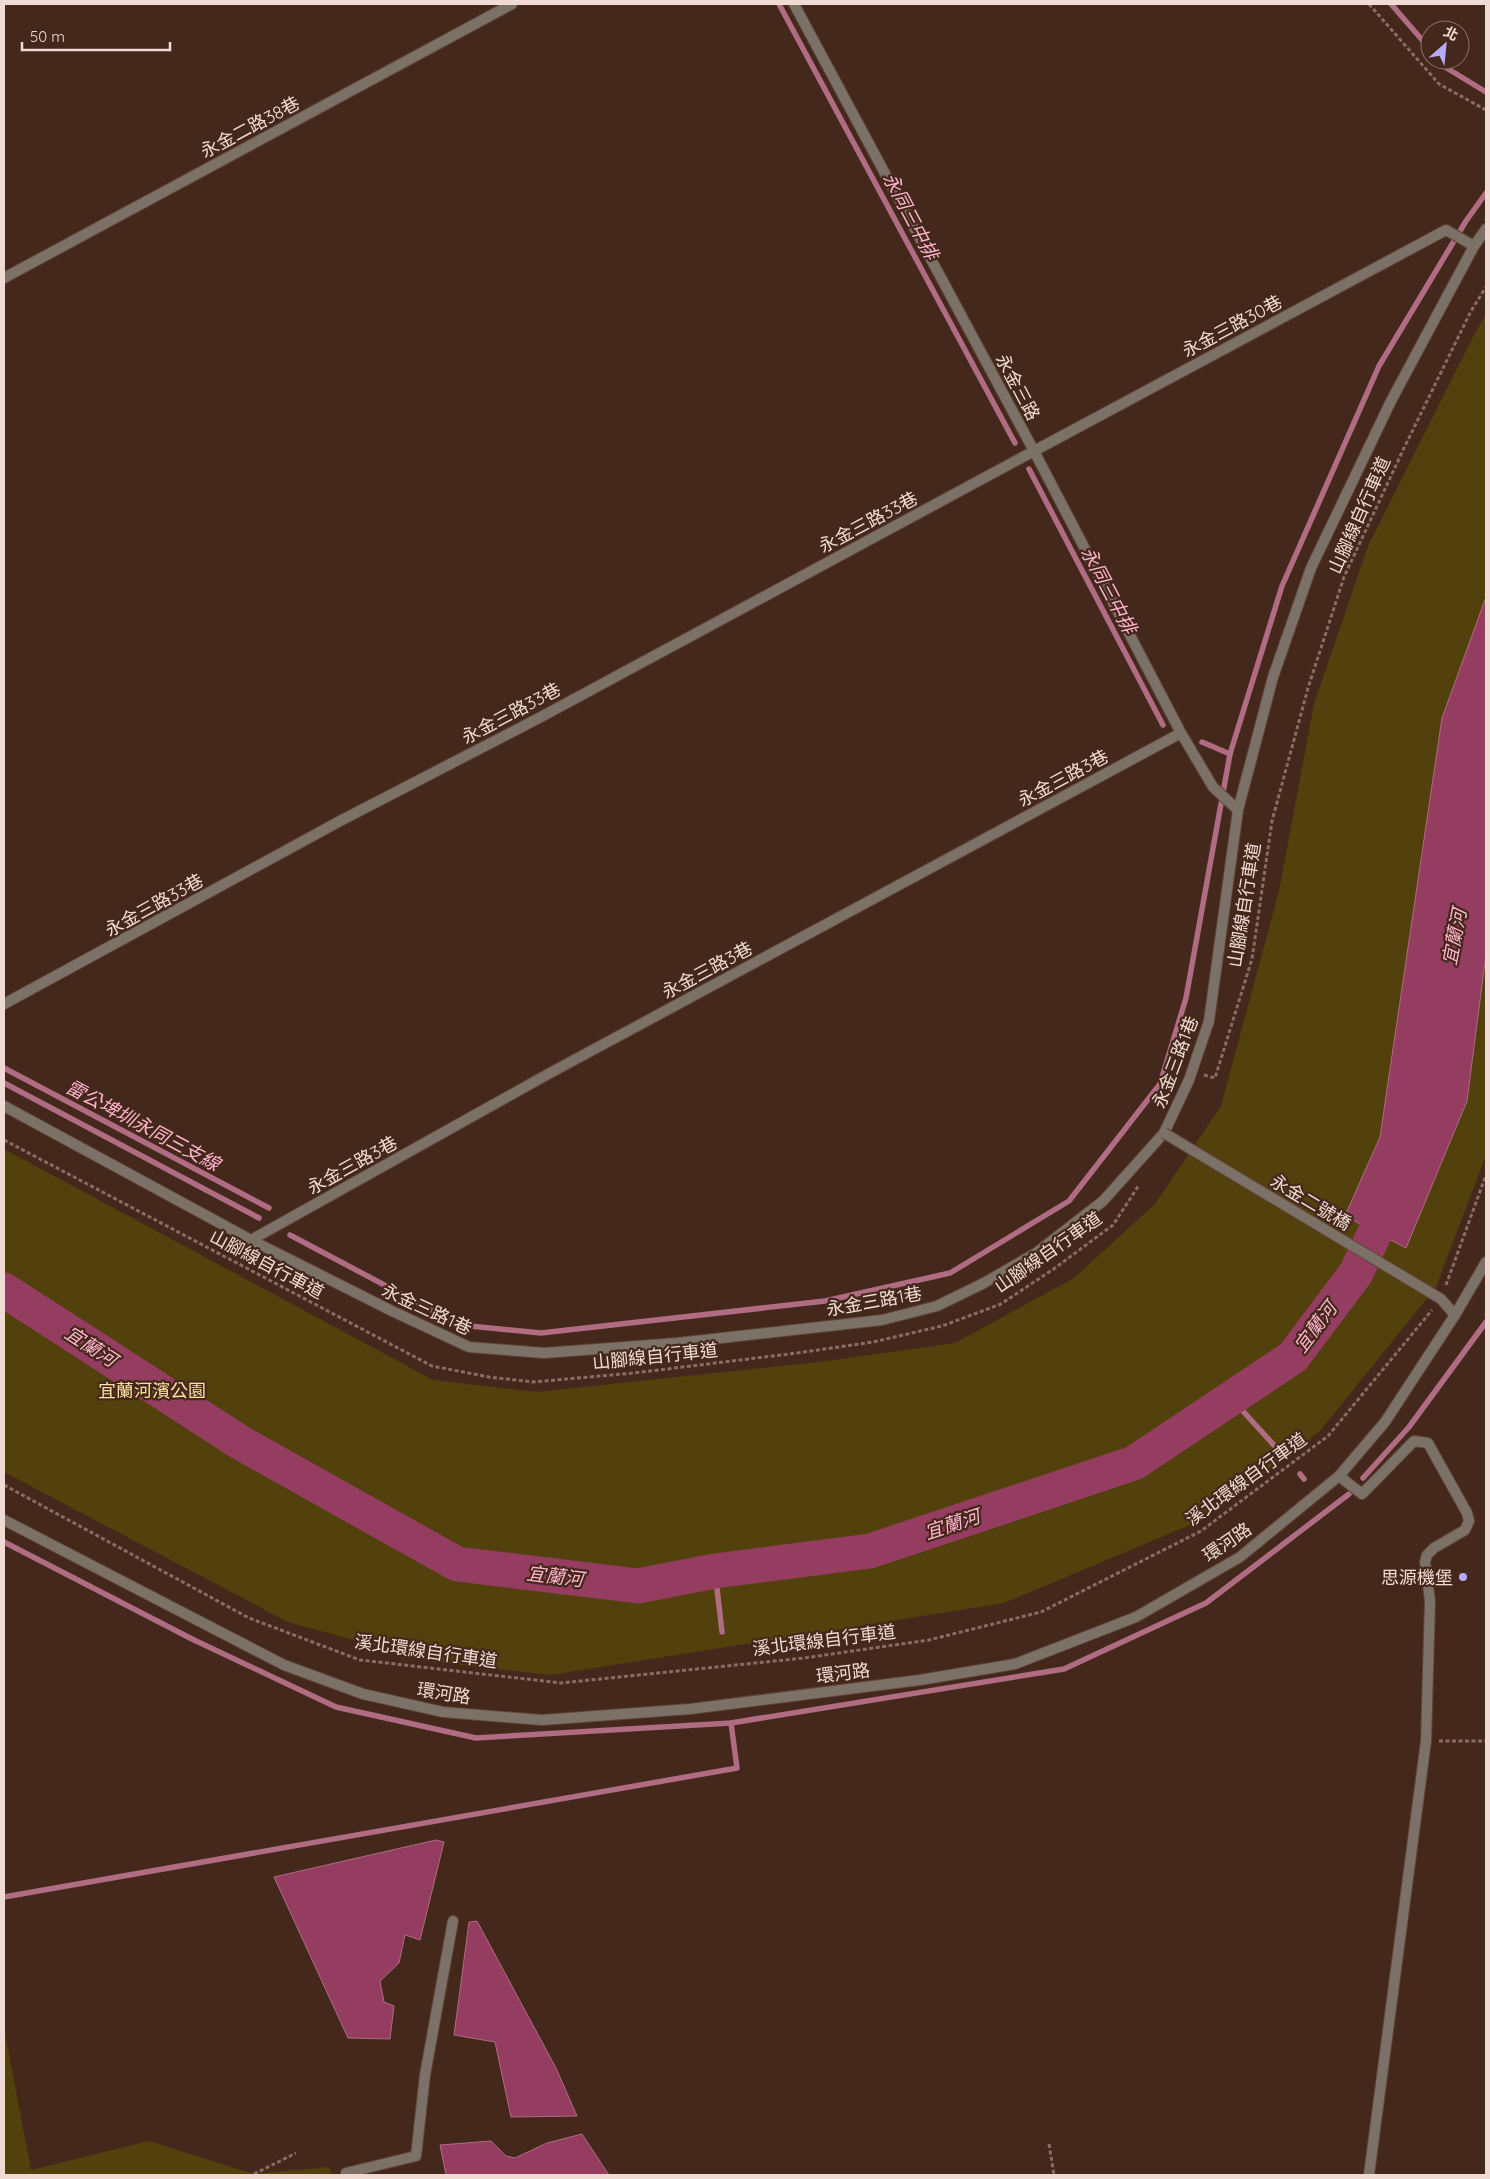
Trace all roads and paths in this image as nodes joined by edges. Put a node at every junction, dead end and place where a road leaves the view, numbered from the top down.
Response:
1 (512, 4) edge
2 (794, 4) edge
3 (1369, 4) edge
4 (1486, 110) edge
5 (1486, 229) edge
6 (1474, 246) junction
7 (4, 278) edge
8 (1486, 287) edge
9 (1034, 452) junction
10 (1181, 733) junction
11 (1238, 810) junction
12 (4, 1004) edge
13 (1199, 1074) dead end
14 (4, 1106) edge
15 (1164, 1132) junction
16 (4, 1140) edge
17 (1486, 1175) edge
18 (1145, 1177) dead end
19 (251, 1240) junction
20 (1486, 1262) edge
21 (1441, 1299) junction
22 (1455, 1315) junction
23 (1339, 1476) junction
24 (4, 1485) edge
25 (4, 1520) edge
26 (1426, 1741) junction
27 (1486, 1741) edge
28 (453, 1921) dead end
29 (1049, 2144) dead end
30 (296, 2153) dead end
31 (252, 2175) edge
32 (346, 2175) edge
33 (1054, 2175) edge
34 (1369, 2175) edge

1 - 7 street, 永金二路38巷
2 - 9 street, 永金三路
3 - 4 path
5 - 6 street, 永金三路1巷
6 - 9 street, 永金三路30巷
6 - 11 street, 永金三路1巷
8 - 13 path, 山腳線自行車道
9 - 10 street, 永金三路
9 - 12 street, 永金三路33巷
10 - 11 street, 永金三路
10 - 19 street, 永金三路3巷
11 - 15 street, 永金三路1巷
14 - 19 street, 永金三路1巷
15 - 19 street, 永金三路1巷
15 - 21 street, 永金二號橋, bridge
16 - 18 path, 山腳線自行車道
17 - 21 path, 溪北環線自行車道
20 - 22 street, 環河路
21 - 22 street, 永金二號橋
21 - 24 path, 溪北環線自行車道
22 - 23 street, 環河路
23 - 25 street, 環河路
23 - 26 street
26 - 27 path
26 - 34 street
28 - 32 street
29 - 33 path
30 - 31 path

